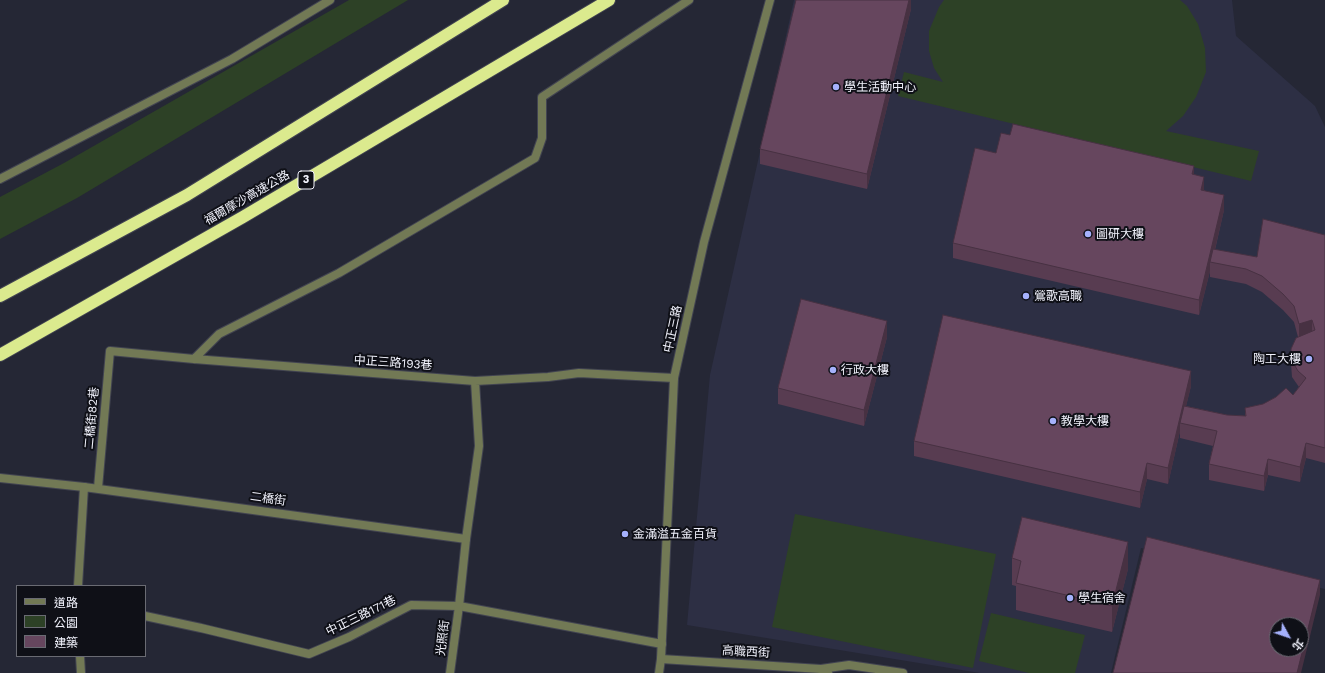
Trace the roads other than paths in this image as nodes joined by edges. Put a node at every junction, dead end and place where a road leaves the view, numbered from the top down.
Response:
1 (330, 0) edge
2 (503, 0) edge
3 (610, 0) edge
4 (689, 0) edge
5 (770, 0) edge
6 (0, 179) edge
7 (0, 296) edge
8 (110, 351) joint
9 (0, 355) edge
10 (194, 359) junction
11 (674, 378) junction
12 (475, 381) junction
13 (0, 478) edge
14 (84, 487) junction
15 (98, 488) junction
16 (466, 539) junction
17 (78, 585) edge
18 (459, 606) junction
19 (146, 616) edge
20 (662, 644) junction
21 (80, 657) edge
22 (661, 659) junction
23 (825, 671) edge
24 (81, 673) edge
25 (450, 673) edge
26 (659, 673) edge
27 (903, 673) edge

1 - 6 street
2 - 7 highway
3 - 9 highway, 福爾摩沙高速公路 / 3
4 - 10 street
5 - 11 street, 中正三路
8 - 10 street, 中正三路193巷
8 - 15 street, 二橋街82巷
10 - 12 street, 中正三路193巷
11 - 12 street, 中正三路193巷
11 - 20 street, 中正三路
12 - 16 street
13 - 14 street, 二橋街
14 - 15 street, 二橋街
14 - 17 street
15 - 16 street, 二橋街
16 - 18 street
18 - 19 street, 中正三路171巷
18 - 20 street, 中正三路171巷
18 - 25 street, 光照街
20 - 22 street, 中正三路
21 - 24 street
22 - 23 street, 高職西街
22 - 26 street, 中正三路
23 - 27 street, 高職西街

